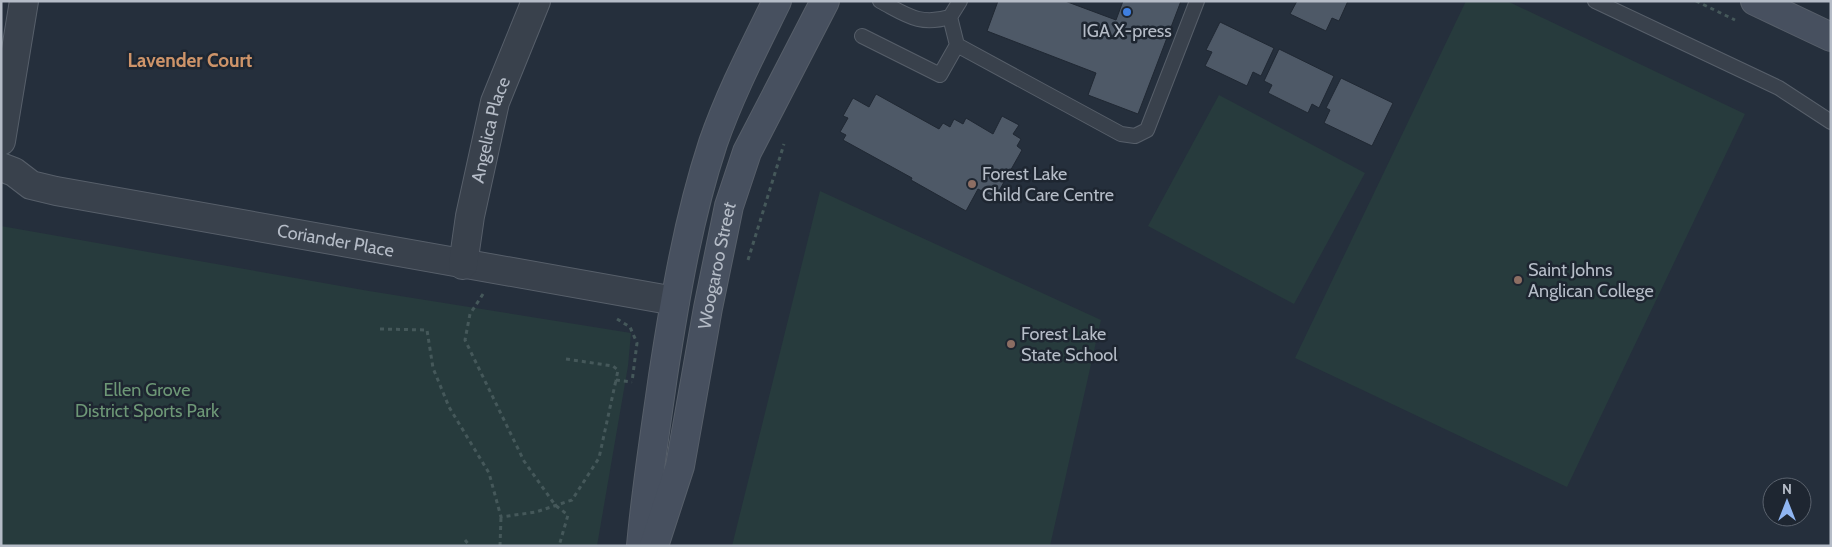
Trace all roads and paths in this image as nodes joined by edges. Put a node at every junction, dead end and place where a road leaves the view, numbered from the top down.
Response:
1 (24, 1) edge
2 (536, 1) edge
3 (777, 1) edge
4 (825, 1) edge
5 (880, 1) edge
6 (960, 1) edge
7 (1196, 1) edge
8 (1595, 1) edge
9 (1755, 1) edge
10 (950, 17) junction
11 (862, 36) dead end
12 (1831, 37) edge
13 (957, 45) junction
14 (1831, 122) edge
15 (785, 140) dead end
16 (1, 141) edge
17 (1, 167) edge
18 (747, 262) dead end
19 (463, 264) junction
20 (492, 296) dead end
21 (675, 301) junction
22 (708, 308) junction
23 (614, 317) dead end
24 (380, 329) dead end
25 (616, 380) dead end
26 (632, 382) dead end
27 (555, 505) junction
28 (501, 517) junction
29 (465, 540) dead end
30 (470, 546) edge
31 (500, 546) edge
32 (559, 546) edge
33 (641, 546) edge
34 (654, 546) edge

1 - 16 street
2 - 19 street, Angelica Place
3 - 21 main road, Woogaroo Street
4 - 22 main road, Woogaroo Street
5 - 10 lane
6 - 10 lane
7 - 13 lane
8 - 14 lane
9 - 12 main road
10 - 13 lane
11 - 13 lane
15 - 18 path
17 - 19 street, Coriander Place
19 - 21 street, Coriander Place
20 - 27 path
21 - 22 main road
21 - 33 main road, Woogaroo Street
22 - 34 main road, Woogaroo Street
23 - 26 path
24 - 28 path
25 - 27 path
27 - 28 path
27 - 32 path
28 - 31 path
29 - 30 path

